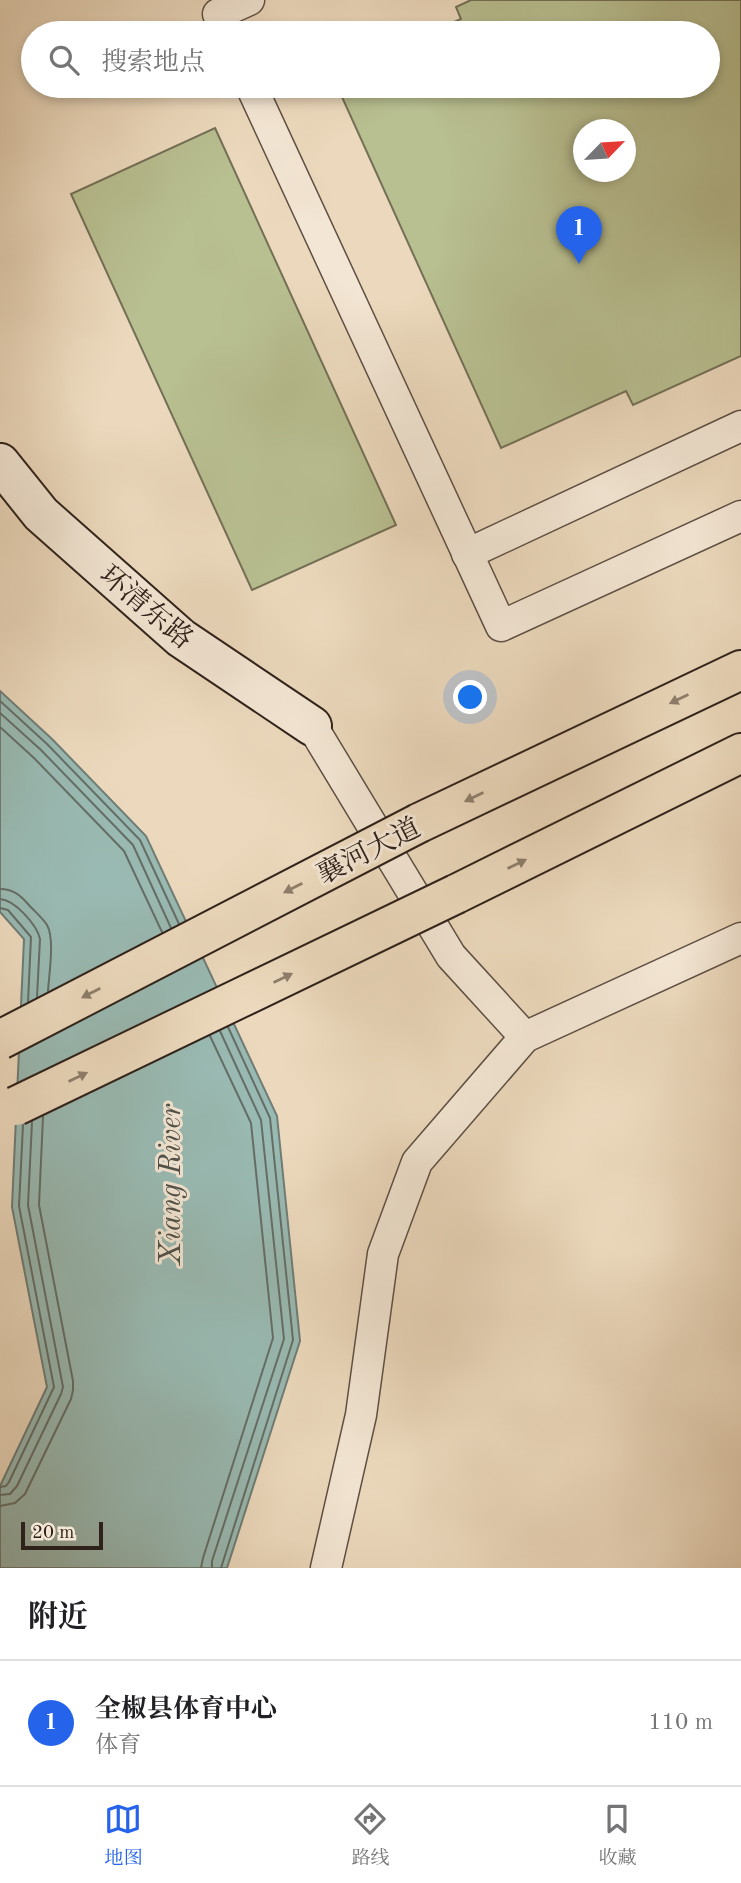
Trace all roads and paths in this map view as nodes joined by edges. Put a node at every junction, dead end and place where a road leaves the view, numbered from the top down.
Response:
1 (249, 0) edge
2 (221, 21) edge
3 (257, 98) edge
4 (741, 426) edge
5 (0, 463) edge
6 (741, 516) edge
7 (467, 554) junction
8 (741, 670) edge
9 (312, 726) joint
10 (741, 753) edge
11 (741, 939) edge
12 (525, 1037) junction
13 (0, 1040) edge
14 (8, 1110) edge
15 (326, 1568) edge

1 - 2 street
3 - 7 street
4 - 7 street
5 - 9 street, 环清东路
6 - 7 street
8 -> 13 main road, 襄河大道, bridge
9 - 12 street
14 -> 10 main road, bridge
11 - 12 street
12 - 15 street

